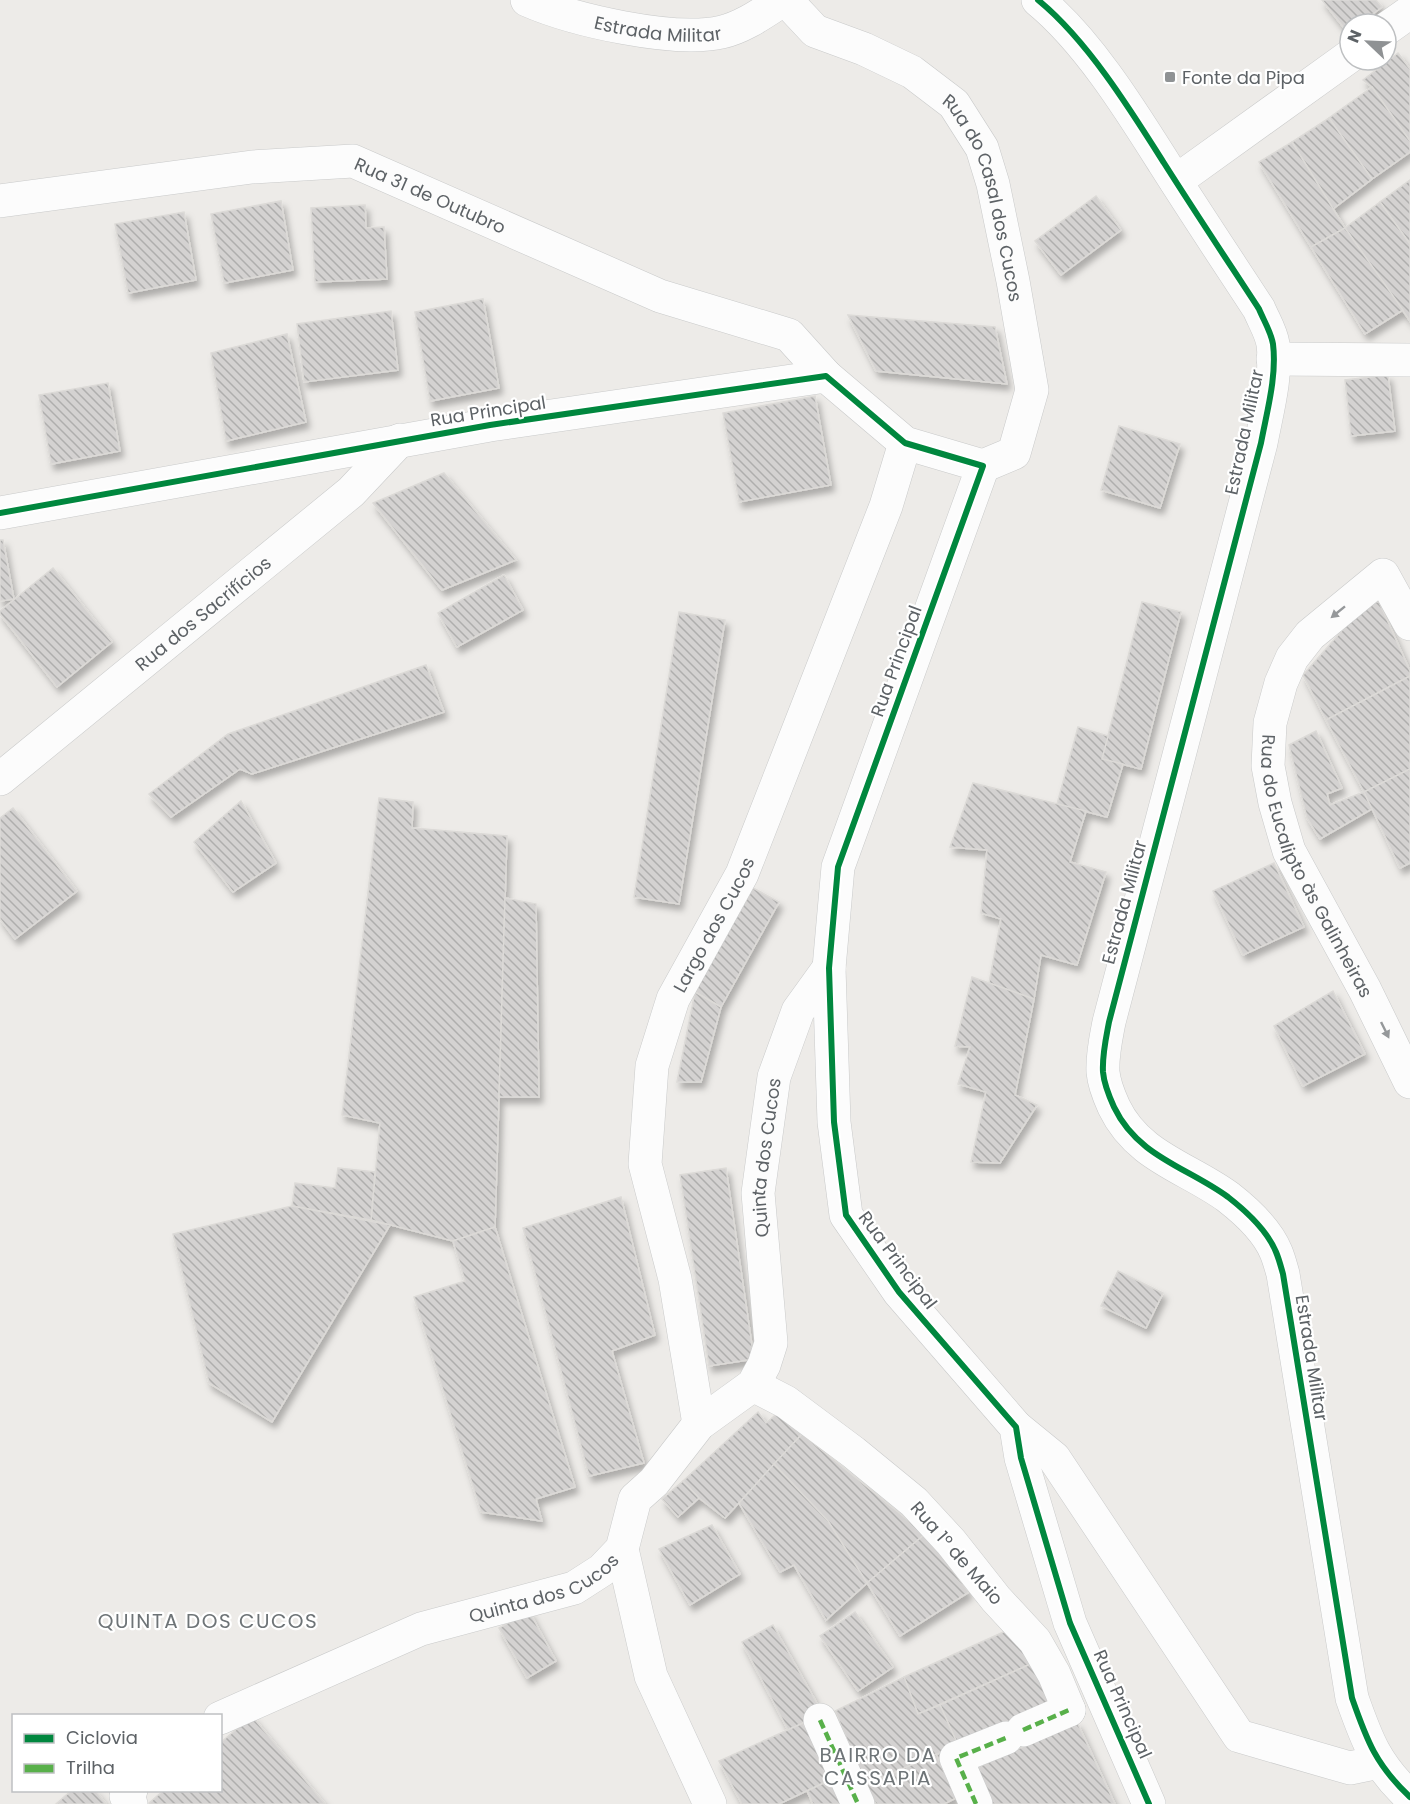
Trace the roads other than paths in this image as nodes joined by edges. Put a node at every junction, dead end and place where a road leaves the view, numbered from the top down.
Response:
1 (527, 0) edge
2 (785, 0) edge
3 (1038, 0) edge
4 (1338, 65) edge
5 (1176, 181) junction
6 (0, 201) edge
7 (1273, 359) junction
8 (1410, 360) edge
9 (826, 376) junction
10 (400, 441) junction
11 (905, 442) junction
12 (983, 466) junction
13 (0, 513) edge
14 (1410, 624) edge
15 (0, 779) edge
16 (829, 968) junction
17 (1410, 1082) edge
18 (753, 1385) junction
19 (699, 1424) junction
20 (1016, 1427) junction
21 (622, 1549) junction
22 (222, 1717) edge
23 (820, 1720) dead end
24 (1378, 1762) junction
25 (1410, 1797) edge
26 (710, 1804) edge
27 (858, 1804) edge
28 (976, 1804) edge
29 (1149, 1804) edge

1 - 2 street, Estrada Militar
2 - 12 street, Rua do Casal dos Cucos
3 - 5 street, Estrada Militar
4 - 5 street
5 - 7 street, Estrada Militar
6 - 9 street, Rua 31 de Outubro
7 - 8 street
7 - 24 street, Estrada Militar
9 - 10 street, Rua Principal
9 - 11 street
10 - 13 street, Rua Principal
10 - 15 street, Rua dos Sacrifícios
11 - 12 street
11 - 19 street, Largo dos Cucos
12 - 16 street, Rua Principal
14 -> 17 street, Rua do Eucalipto às Galinheiras
16 - 18 street, Quinta dos Cucos
16 - 20 street, Rua Principal
18 - 19 street, Quinta dos Cucos
18 - 28 street, Rua 1º de Maio
19 - 21 street, Quinta dos Cucos
20 - 24 street
20 - 29 street, Rua Principal
21 - 22 street, Quinta dos Cucos
21 - 26 street
23 - 27 street
24 - 25 street, Estrada Militar

